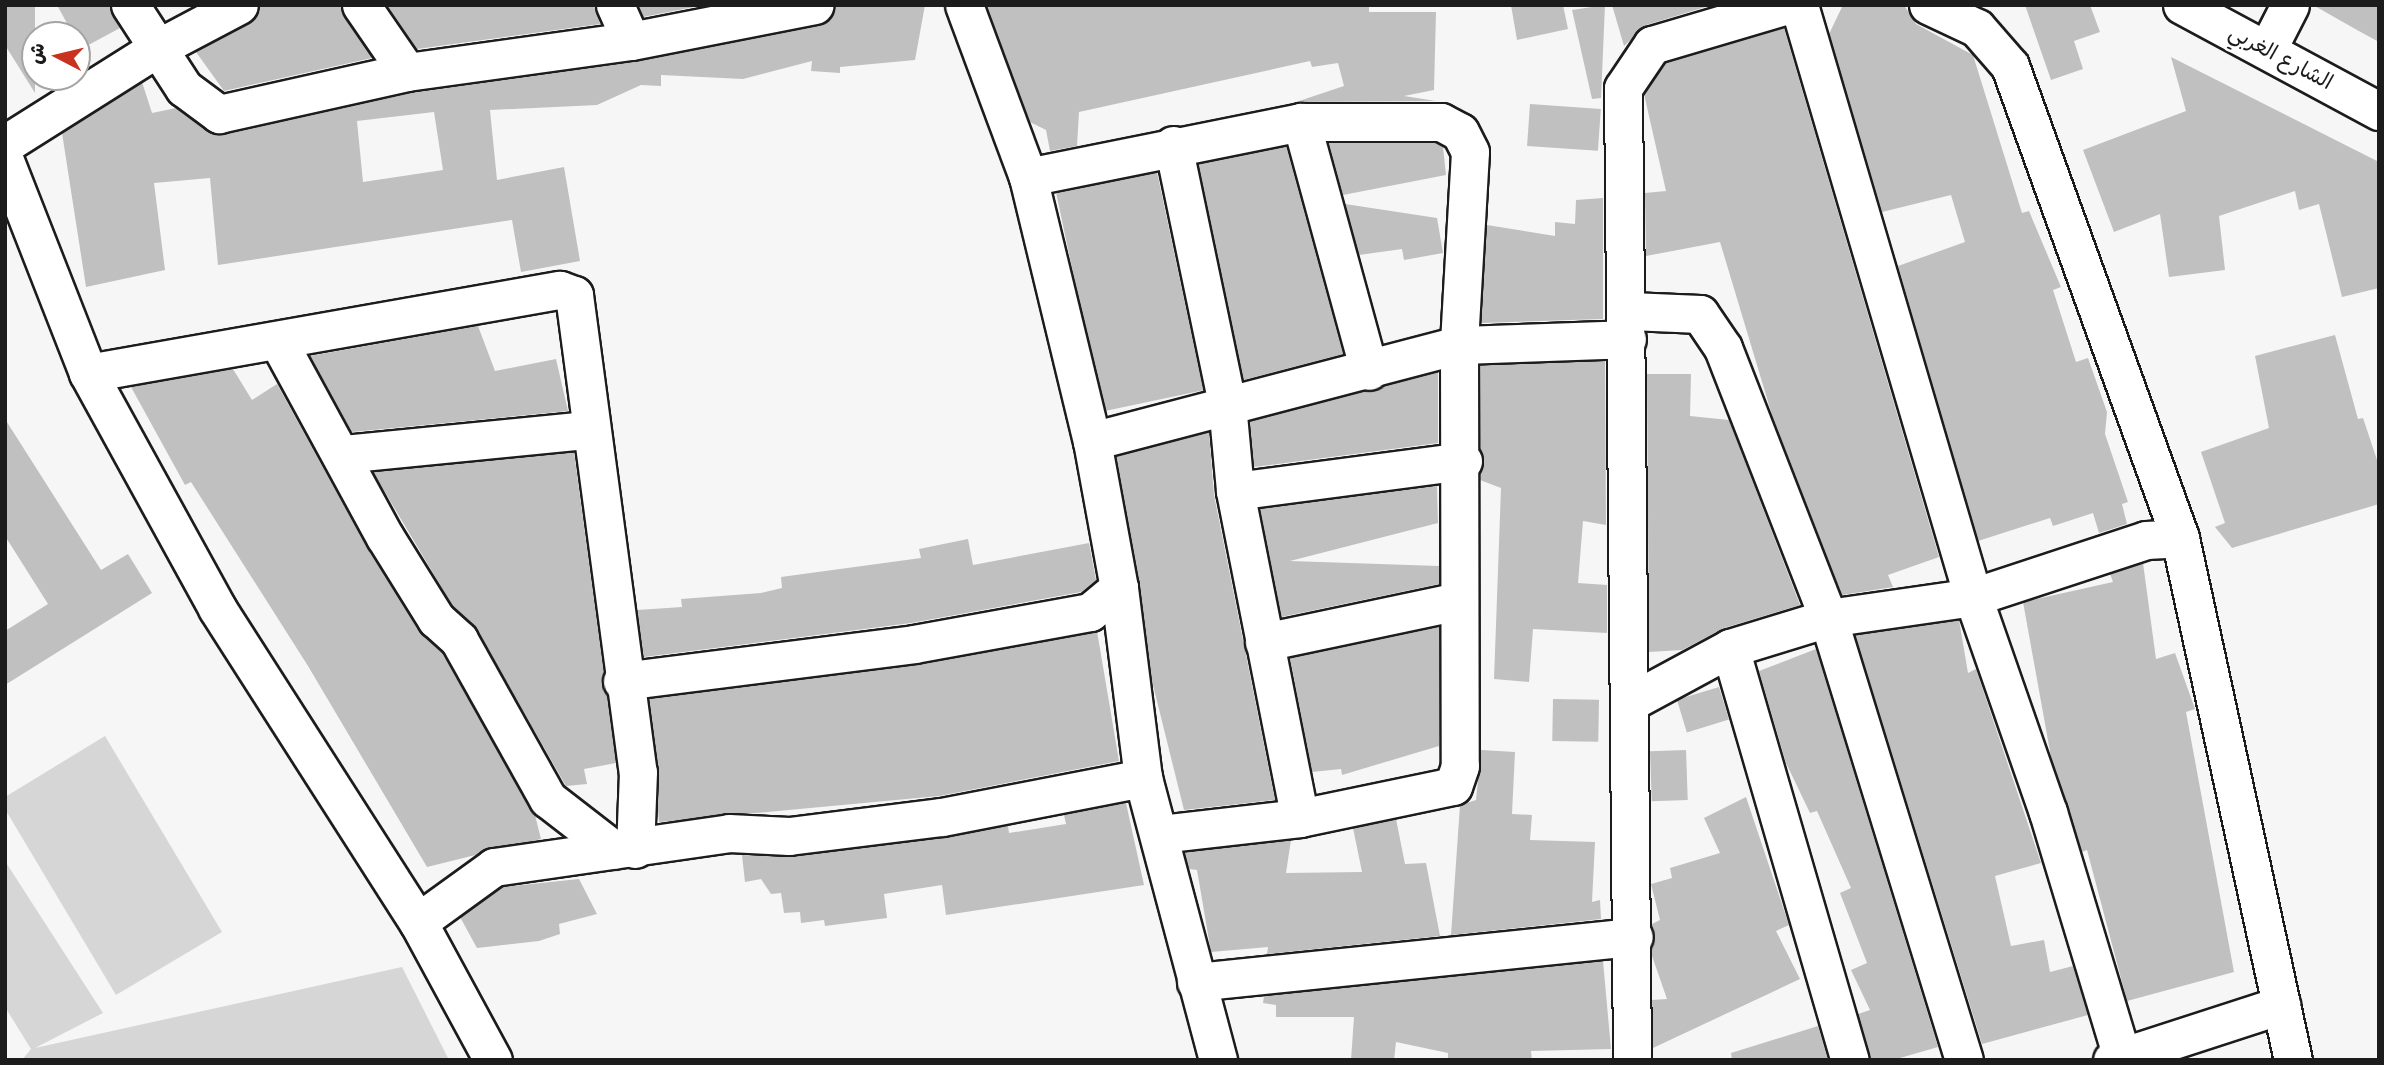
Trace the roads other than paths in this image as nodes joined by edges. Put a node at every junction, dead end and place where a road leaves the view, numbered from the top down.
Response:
1 (130, 5) edge
2 (239, 5) edge
3 (361, 5) edge
4 (615, 5) edge
5 (814, 5) edge
6 (964, 5) edge
7 (1787, 5) edge
8 (1799, 5) edge
9 (1928, 5) edge
10 (2182, 5) edge
11 (2290, 5) edge
12 (774, 9) edge
13 (1984, 17) edge
14 (631, 41) junction
15 (2268, 48) junction
16 (154, 50) junction
17 (407, 72) junction
18 (2379, 111) edge
19 (1301, 122) junction
20 (5, 144) edge
21 (1173, 145) junction
22 (5, 161) edge
23 (1028, 177) junction
24 (1628, 325) junction
25 (278, 341) junction
26 (1459, 345) junction
27 (1369, 371) junction
28 (88, 373) junction
29 (1227, 404) junction
30 (587, 430) junction
31 (1091, 441) junction
32 (342, 454) junction
33 (1463, 461) junction
34 (1235, 491) junction
35 (2180, 538) junction
36 (1119, 588) junction
37 (1973, 597) junction
38 (1459, 601) junction
39 (1828, 618) junction
40 (1264, 642) junction
41 (1730, 648) junction
42 (622, 681) junction
43 (1632, 701) junction
44 (1143, 778) junction
45 (1300, 818) junction
46 (1159, 834) junction
47 (624, 850) junction
48 (418, 922) junction
49 (1634, 937) junction
50 (1196, 982) junction
51 (2281, 1005) junction
52 (2117, 1058) edge
53 (494, 1060) edge
54 (1218, 1060) edge
55 (1632, 1060) edge
56 (1850, 1060) edge
57 (1964, 1060) edge
58 (2293, 1060) edge

1 - 16 street
2 - 16 street
3 - 17 street
4 - 14 street
5 - 12 street
6 - 23 street
7 - 24 street
8 - 37 street
9 - 13 street
10 - 15 street, الشارع الغربي
11 - 15 street
12 - 14 street
13 - 35 street
14 - 17 street
15 - 18 street, الشارع الغربي
16 - 17 street
16 - 20 street
19 - 21 street
19 - 26 street
19 - 27 street
21 - 23 street
21 - 29 street
22 - 28 street
23 - 31 street
24 - 26 street
24 - 39 street
24 - 43 street
25 - 28 street
25 - 30 street
25 - 32 street
26 - 27 street
26 - 33 street
27 - 29 street
28 - 48 street
29 - 31 street
29 - 34 street
30 - 32 street
30 - 42 street
31 - 36 street
32 - 47 street
33 - 34 street
33 - 38 street
34 - 40 street
35 - 37 street
35 - 51 street
36 - 42 street
36 - 44 street
37 - 39 street
37 - 52 street
38 - 40 street
38 - 45 street
39 - 41 street
39 - 57 street
40 - 45 street
41 - 43 street
41 - 56 street
42 - 47 street
43 - 49 street
44 - 46 street
44 - 47 street
45 - 46 street
46 - 50 street
47 - 48 street
48 - 53 street
49 - 50 street
49 - 55 street
50 - 54 street
51 - 52 street
51 - 58 street

